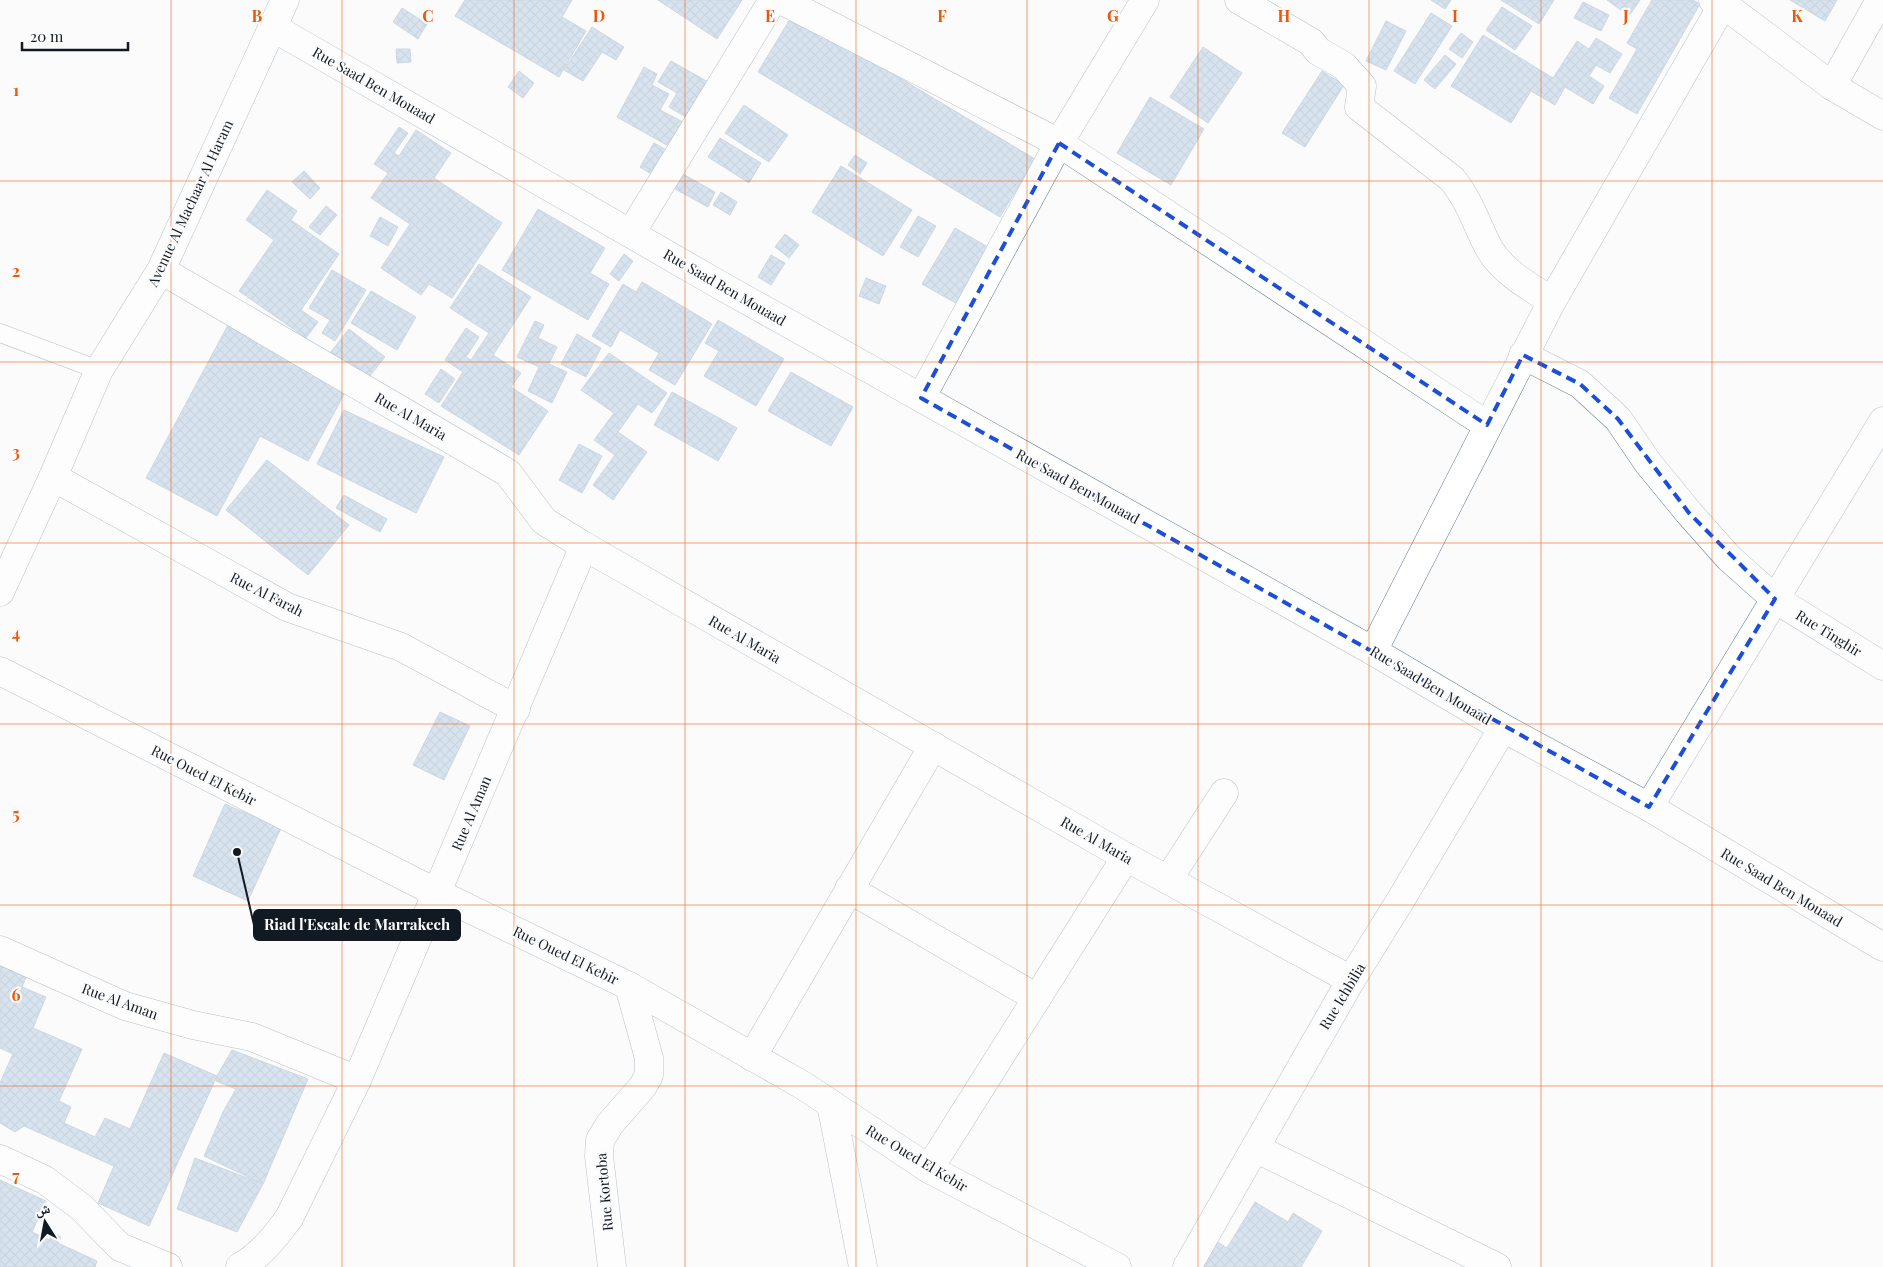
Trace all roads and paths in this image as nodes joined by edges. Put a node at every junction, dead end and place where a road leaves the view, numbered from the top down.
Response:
1 (285, 0) edge
2 (773, 0) edge
3 (781, 0) edge
4 (1145, 0) edge
5 (1239, 0) edge
6 (1880, 0) edge
7 (1718, 2) edge
8 (272, 27) junction
9 (1832, 86) junction
10 (1883, 116) edge
11 (1059, 143) junction
12 (630, 233) junction
13 (161, 270) junction
14 (1552, 301) junction
15 (0, 333) edge
16 (1523, 355) junction
17 (99, 370) junction
18 (921, 398) junction
19 (1883, 421) edge
20 (1488, 425) junction
21 (53, 477) junction
22 (584, 546) junction
23 (0, 592) edge
24 (1774, 599) junction
25 (1373, 651) junction
26 (1883, 666) edge
27 (0, 672) edge
28 (516, 709) junction
29 (1503, 728) junction
30 (933, 746) junction
31 (1224, 793) dead end
32 (1649, 807) junction
33 (1126, 857) junction
34 (1168, 880) junction
35 (849, 889) junction
36 (437, 893) junction
37 (1883, 947) edge
38 (0, 950) edge
39 (1351, 980) junction
40 (629, 986) junction
41 (1037, 998) junction
42 (752, 1057) junction
43 (357, 1080) junction
44 (831, 1104) junction
45 (1254, 1148) junction
46 (0, 1159) edge
47 (930, 1169) junction
48 (168, 1267) edge
49 (240, 1267) edge
50 (612, 1267) edge
51 (863, 1267) edge
52 (1117, 1267) edge
53 (1187, 1267) edge
54 (1497, 1267) edge

1 - 8 street, Avenue Al Machaar Al Haram
2 - 12 street
3 - 11 street
4 - 11 street
5 - 14 street
6 - 9 street
7 - 9 street
7 - 14 street
8 - 12 street, Rue Saad Ben Mouaad
8 - 13 street, Avenue Al Machaar Al Haram
9 - 10 street
11 - 18 street
11 - 20 street
12 - 18 street, Rue Saad Ben Mouaad
13 - 17 street, Avenue Al Machaar Al Haram
13 - 22 street, Rue Al Maria
14 - 16 street
15 - 17 lane
16 - 20 street
16 - 24 street, Rue Tinghir
17 - 21 street, Avenue Al Machaar Al Haram
18 - 25 street, Rue Saad Ben Mouaad
19 - 24 street
20 - 25 street
21 - 23 street, Avenue Al Machaar Al Haram
21 - 28 street, Rue Al Farah
22 - 28 street, Rue Al Aman
22 - 30 street, Rue Al Maria
24 - 26 street, Rue Tinghir
24 - 32 street
25 - 29 street, Rue Saad Ben Mouaad
27 - 36 street, Rue Oued El Kebir
28 - 36 street, Rue Al Aman
29 - 32 street, Rue Saad Ben Mouaad
29 - 39 street, Rue Ichbilia
30 - 33 street, Rue Al Maria
30 - 35 street
31 - 34 street
32 - 37 street, Rue Saad Ben Mouaad
33 - 34 street, Rue Al Maria
33 - 41 street
34 - 39 street, Rue Al Maria
35 - 41 street
35 - 42 street
36 - 40 street, Rue Oued El Kebir
36 - 43 street, Rue Al Aman
38 - 43 street, Rue Al Aman
39 - 45 street, Rue Ichbilia
40 - 42 street, Rue Oued El Kebir
40 - 50 street, Rue Kortoba
41 - 47 street
42 - 44 street, Rue Oued El Kebir
43 - 49 street, Rue Al Aman
44 - 47 street, Rue Oued El Kebir
44 - 51 street
45 - 53 street, Rue Ichbilia
45 - 54 street
46 - 48 street
47 - 52 street, Rue Oued El Kebir

